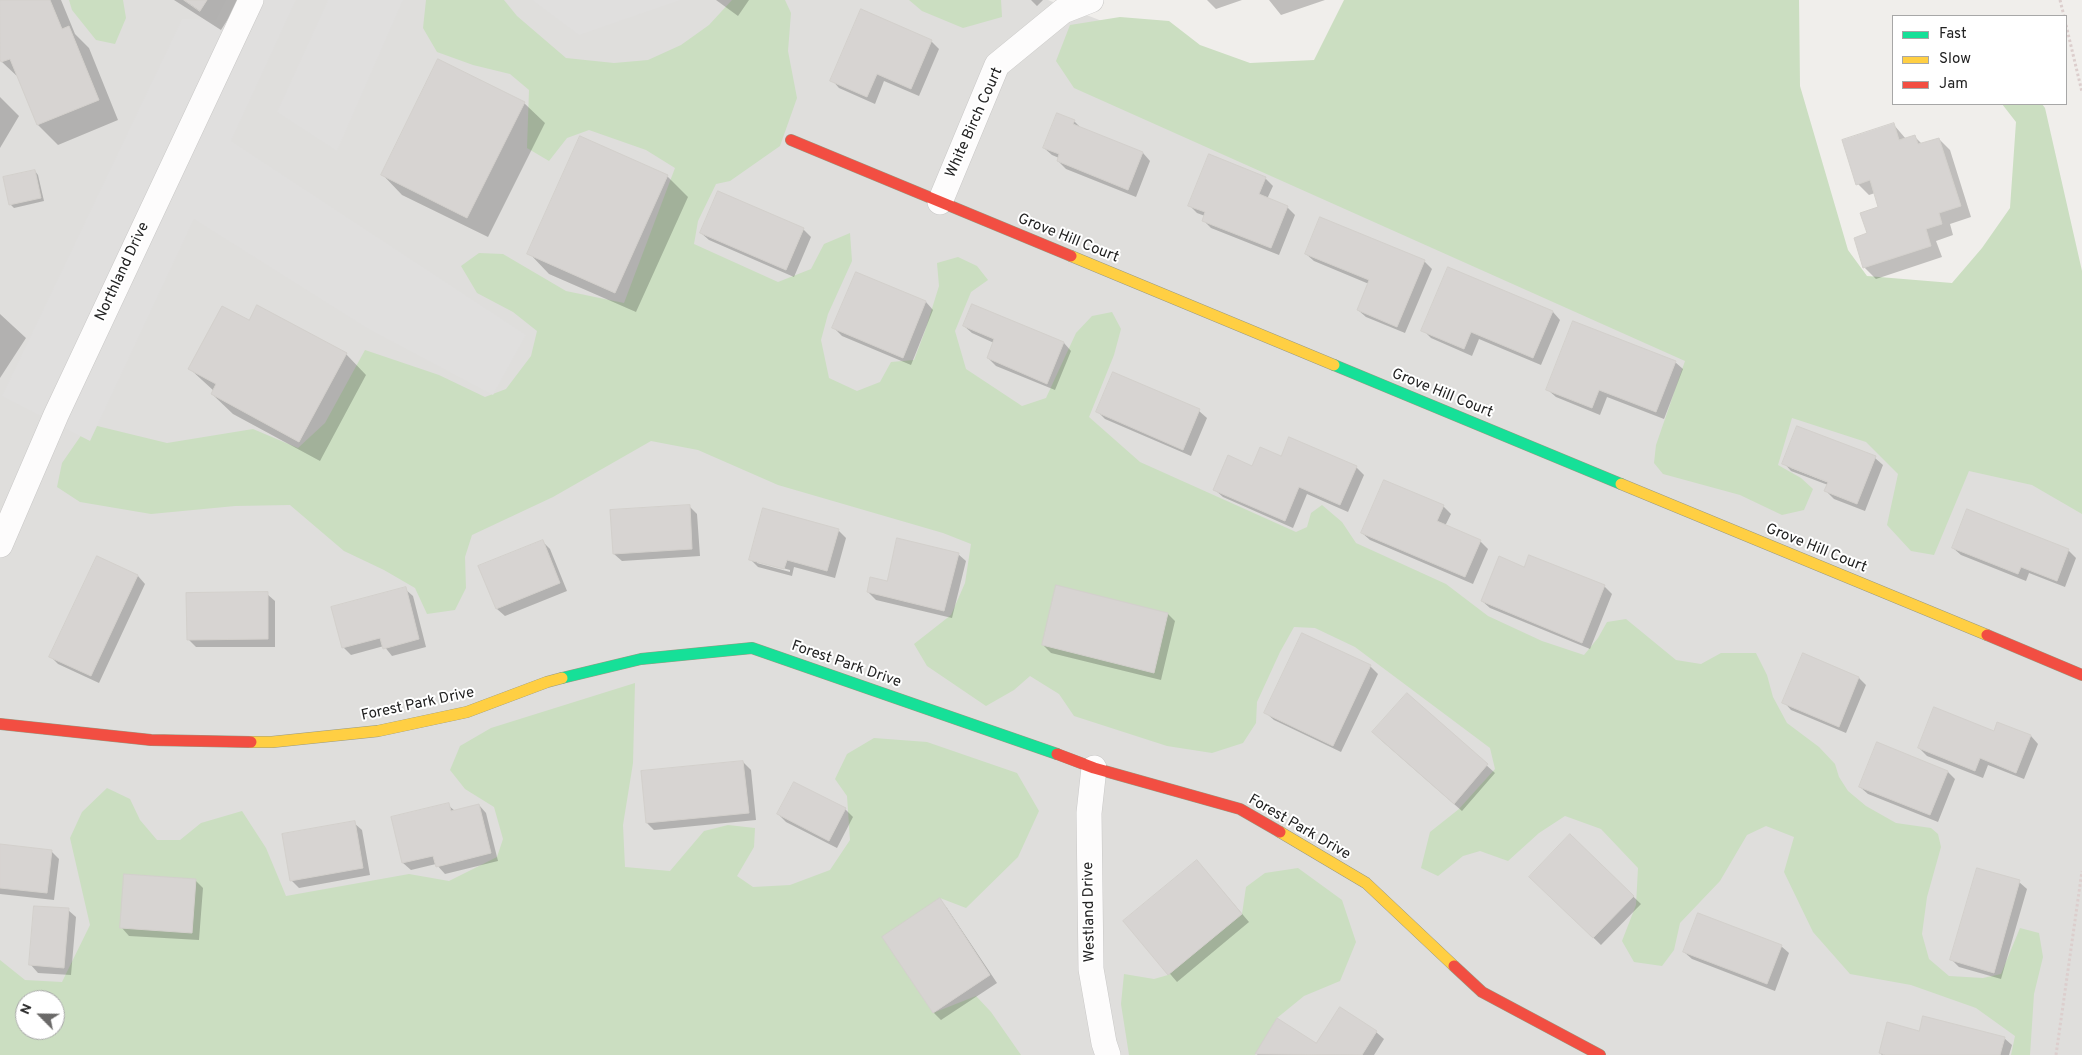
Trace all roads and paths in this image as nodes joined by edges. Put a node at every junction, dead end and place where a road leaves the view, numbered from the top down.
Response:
1 (251, 0) edge
2 (1091, 0) edge
3 (2060, 0) edge
4 (2064, 15) edge
5 (2067, 29) edge
6 (2082, 92) edge
7 (791, 140) dead end
8 (940, 202) junction
9 (0, 545) edge
10 (2082, 675) edge
11 (0, 724) edge
12 (1094, 768) junction
13 (2082, 872) edge
14 (1108, 1055) edge
15 (1600, 1055) edge
16 (2056, 1055) edge

1 - 9 street, Northland Drive
2 - 8 street, White Birch Court
3 - 4 path
5 - 6 path
7 - 8 street, Grove Hill Court
8 - 10 street, Grove Hill Court
11 - 12 street, Forest Park Drive
12 - 14 street, Westland Drive
12 - 15 street, Forest Park Drive
13 - 16 path

